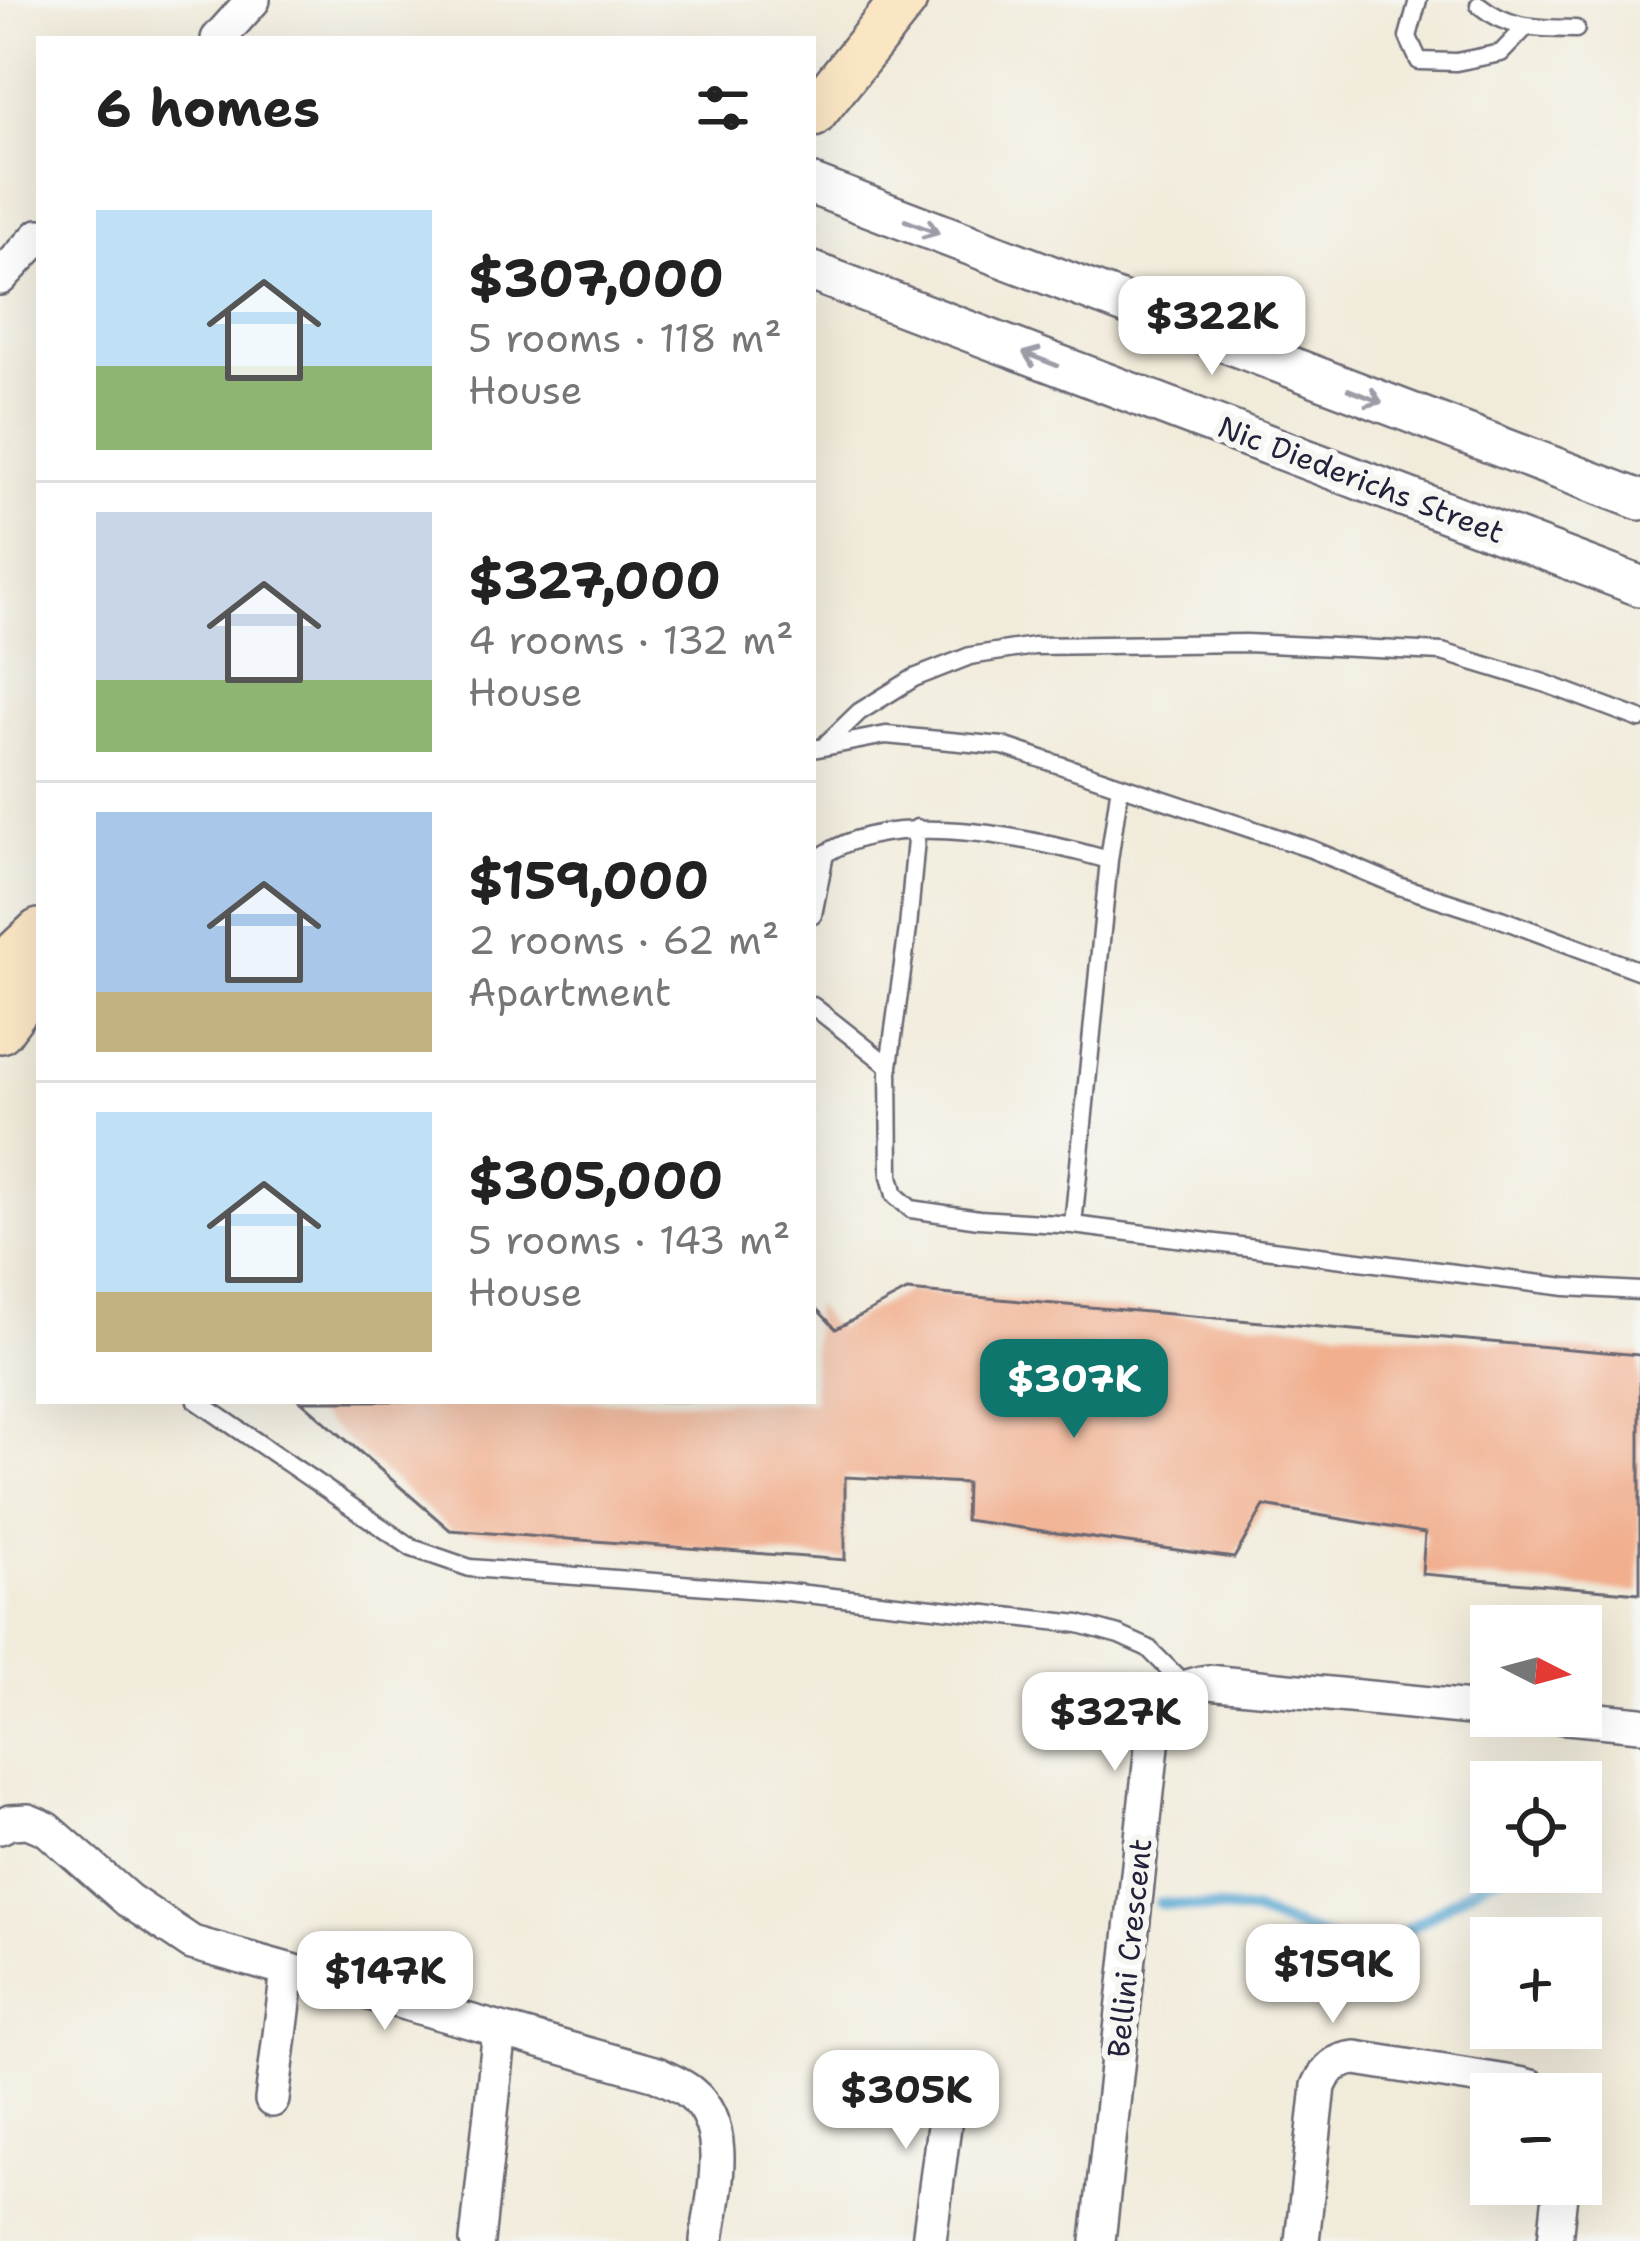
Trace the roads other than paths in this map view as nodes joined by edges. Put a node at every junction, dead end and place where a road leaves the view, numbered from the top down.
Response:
1 (904, 0) edge
2 (1418, 0) edge
3 (1479, 5) dead end
4 (1526, 27) junction
5 (1576, 29) dead end
6 (816, 110) edge
7 (816, 186) edge
8 (36, 239) edge
9 (816, 273) edge
10 (0, 278) edge
11 (1567, 472) junction
12 (1640, 500) edge
13 (1640, 513) edge
14 (1640, 586) edge
15 (1640, 718) edge
16 (819, 747) edge
17 (1120, 785) junction
18 (917, 828) junction
19 (1108, 860) junction
20 (816, 900) edge
21 (36, 935) edge
22 (0, 969) edge
23 (1640, 970) edge
24 (36, 981) edge
25 (816, 1008) edge
26 (0, 1030) edge
27 (889, 1066) junction
28 (1073, 1225) junction
29 (1640, 1291) edge
30 (201, 1404) edge
31 (1185, 1685) junction
32 (1470, 1707) edge
33 (1602, 1720) edge
34 (1640, 1724) edge
35 (0, 1827) edge
36 (288, 1970) junction
37 (500, 2030) junction
38 (951, 2072) dead end
39 (1470, 2076) edge
40 (272, 2100) dead end
41 (1559, 2205) edge
42 (477, 2241) edge
43 (707, 2241) edge
44 (929, 2241) edge
45 (1098, 2241) edge
46 (1302, 2241) edge
47 (1555, 2241) edge

1 - 6 main road
2 - 4 lane
3 - 4 lane
4 - 5 lane
7 -> 11 street
8 - 10 street
14 -> 9 street, Nic Diederichs Street
11 - 12 street
11 - 13 street
15 - 16 lane
16 - 17 lane
17 - 19 lane
17 - 23 lane
18 - 19 lane
18 - 20 lane
18 - 27 lane
19 - 28 lane
21 - 22 main road
24 - 26 main road
25 - 27 lane
27 - 28 lane
28 - 29 lane
30 - 31 lane
31 - 32 street
31 - 45 street, Bellini Crescent
33 - 34 street
35 - 36 street
36 - 37 street
36 - 40 street
37 - 42 street
37 - 43 street
38 - 44 street
39 - 46 street
41 - 47 street

